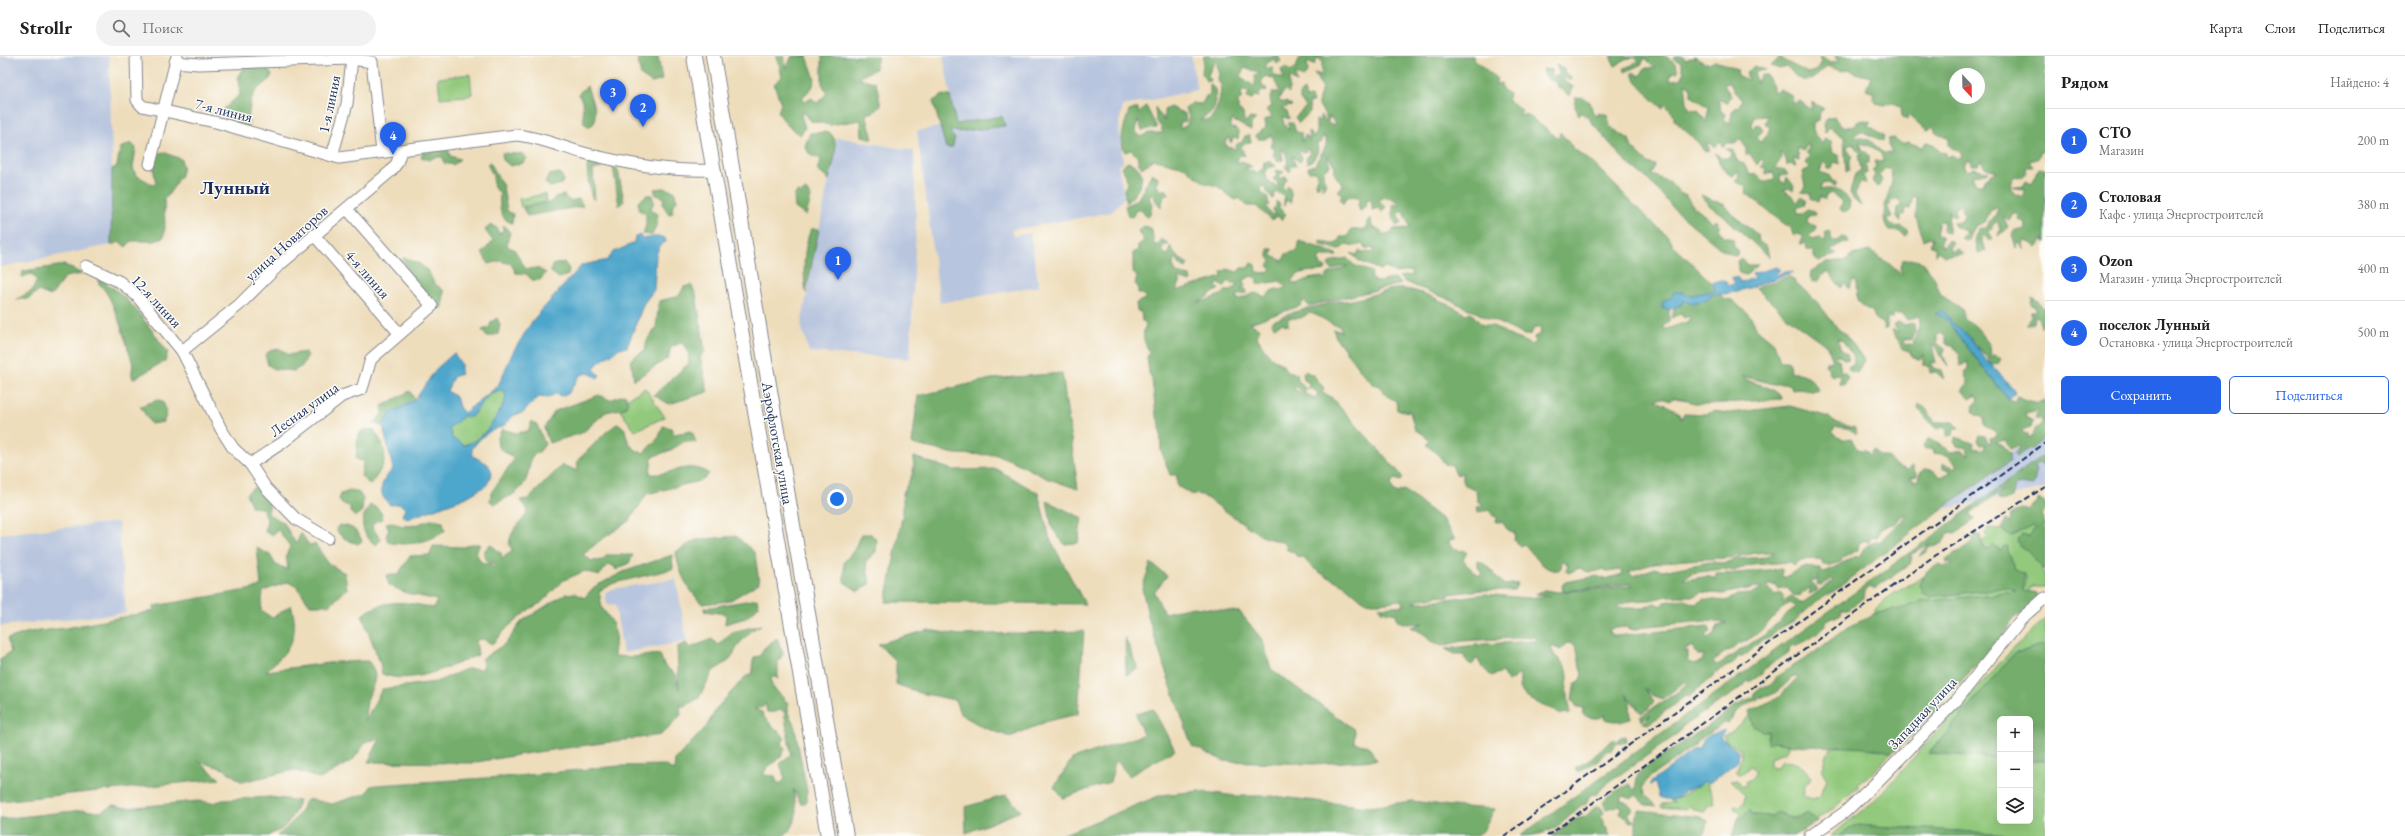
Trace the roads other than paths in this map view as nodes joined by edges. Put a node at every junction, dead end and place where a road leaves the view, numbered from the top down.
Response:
1 (136, 56) edge
2 (694, 56) edge
3 (713, 56) edge
4 (176, 59) edge
5 (352, 59) junction
6 (163, 110) junction
7 (401, 151) junction
8 (382, 152) junction
9 (332, 156) junction
10 (150, 164) dead end
11 (715, 170) junction
12 (347, 209) junction
13 (314, 235) junction
14 (86, 266) dead end
15 (399, 333) junction
16 (182, 351) junction
17 (250, 464) junction
18 (328, 538) dead end
19 (2045, 598) edge
20 (828, 836) edge
21 (846, 836) edge
22 (1810, 836) edge

1 - 6 street, 7-я линия
2 - 11 main road, Аэрофлотская улица
3 - 21 main road, Аэрофлотская улица
4 - 5 street
4 - 6 street
5 - 8 street
5 - 9 street, 1-я линия
6 - 9 street, 7-я линия
6 - 10 street
7 - 8 street, 7-я линия
7 - 11 street, 7-я линия
7 - 12 street, улица Новаторов
8 - 9 street, 7-я линия
11 - 20 main road, Аэрофлотская улица
12 - 13 street, улица Новаторов
12 - 15 street, Лесная улица
13 - 15 street, 4-я линия
13 - 16 street, улица Новаторов
14 - 16 street, 12-я линия
15 - 17 street, Лесная улица
16 - 17 street, 12-я линия
17 - 18 street
19 - 22 street, Западная улица

